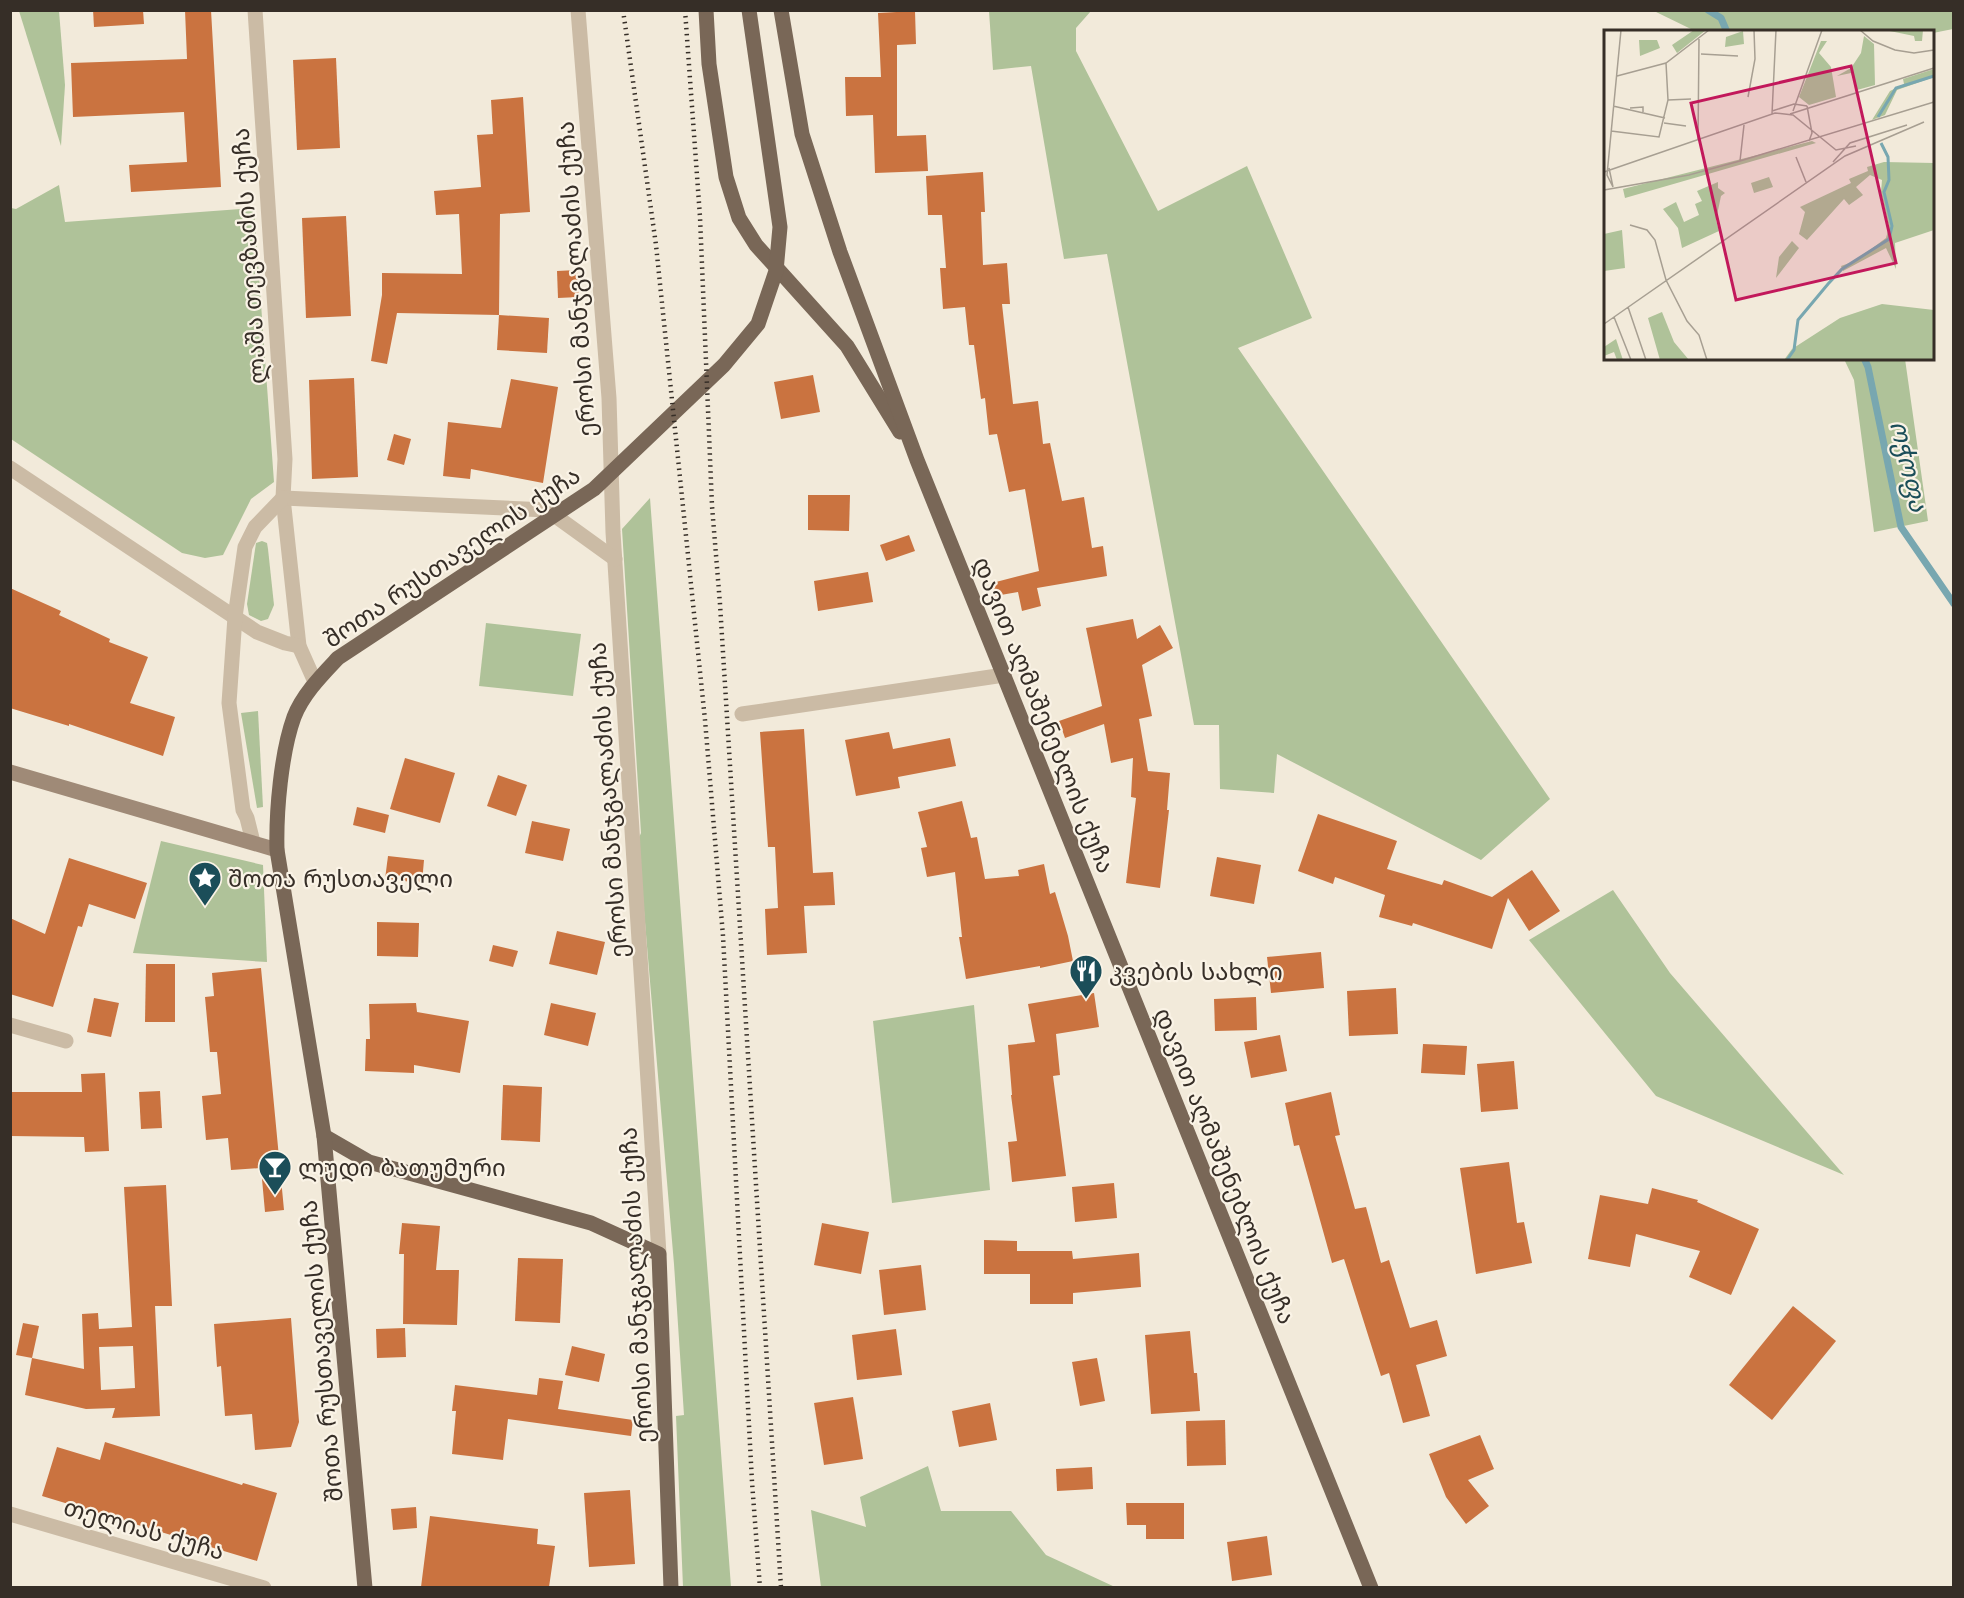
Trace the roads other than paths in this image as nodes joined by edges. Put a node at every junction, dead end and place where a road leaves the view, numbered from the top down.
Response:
1 (255, 10) edge
2 (578, 10) edge
3 (706, 10) edge
4 (748, 10) edge
5 (781, 10) edge
6 (917, 460) junction
7 (10, 468) edge
8 (283, 498) junction
9 (615, 559) junction
10 (235, 617) junction
11 (299, 646) junction
12 (1004, 675) junction
13 (315, 682) junction
14 (742, 714) dead end
15 (10, 772) edge
16 (253, 842) junction
17 (277, 850) junction
18 (10, 1025) edge
19 (66, 1041) dead end
20 (324, 1136) junction
21 (659, 1254) junction
22 (10, 1514) edge
23 (264, 1587) edge
24 (365, 1587) edge
25 (671, 1587) edge
26 (1371, 1587) edge

1 - 8 street, ლაშა თევზაძის ქუჩა
2 - 9 street, ეროსი მანჯგალაძის ქუჩა
3 - 6 main road, დავით აღმაშენებლის ქუჩა
4 - 13 main road, შოთა რუსთაველის ქუჩა
5 - 6 main road, დავით აღმაშენებლის ქუჩა
6 - 12 main road, დავით აღმაშენებლის ქუჩა
7 - 10 street
8 - 9 street
8 - 10 street
8 - 11 street, ლაშა თევზაძის ქუჩა
9 - 21 street, ეროსი მანჯგალაძის ქუჩა
10 - 11 street
10 - 16 street
11 - 13 street, ლაშა თევზაძის ქუჩა
12 - 14 street
12 - 26 main road, დავით აღმაშენებლის ქუჩა
13 - 17 main road, შოთა რუსთაველის ქუჩა
15 - 16 street
16 - 17 street
17 - 20 main road, შოთა რუსთაველის ქუჩა
18 - 19 street
20 - 21 main road
20 - 24 main road, შოთა რუსთაველის ქუჩა
21 - 25 main road, ეროსი მანჯგალაძის ქუჩა
22 - 23 street, თელიას ქუჩა

